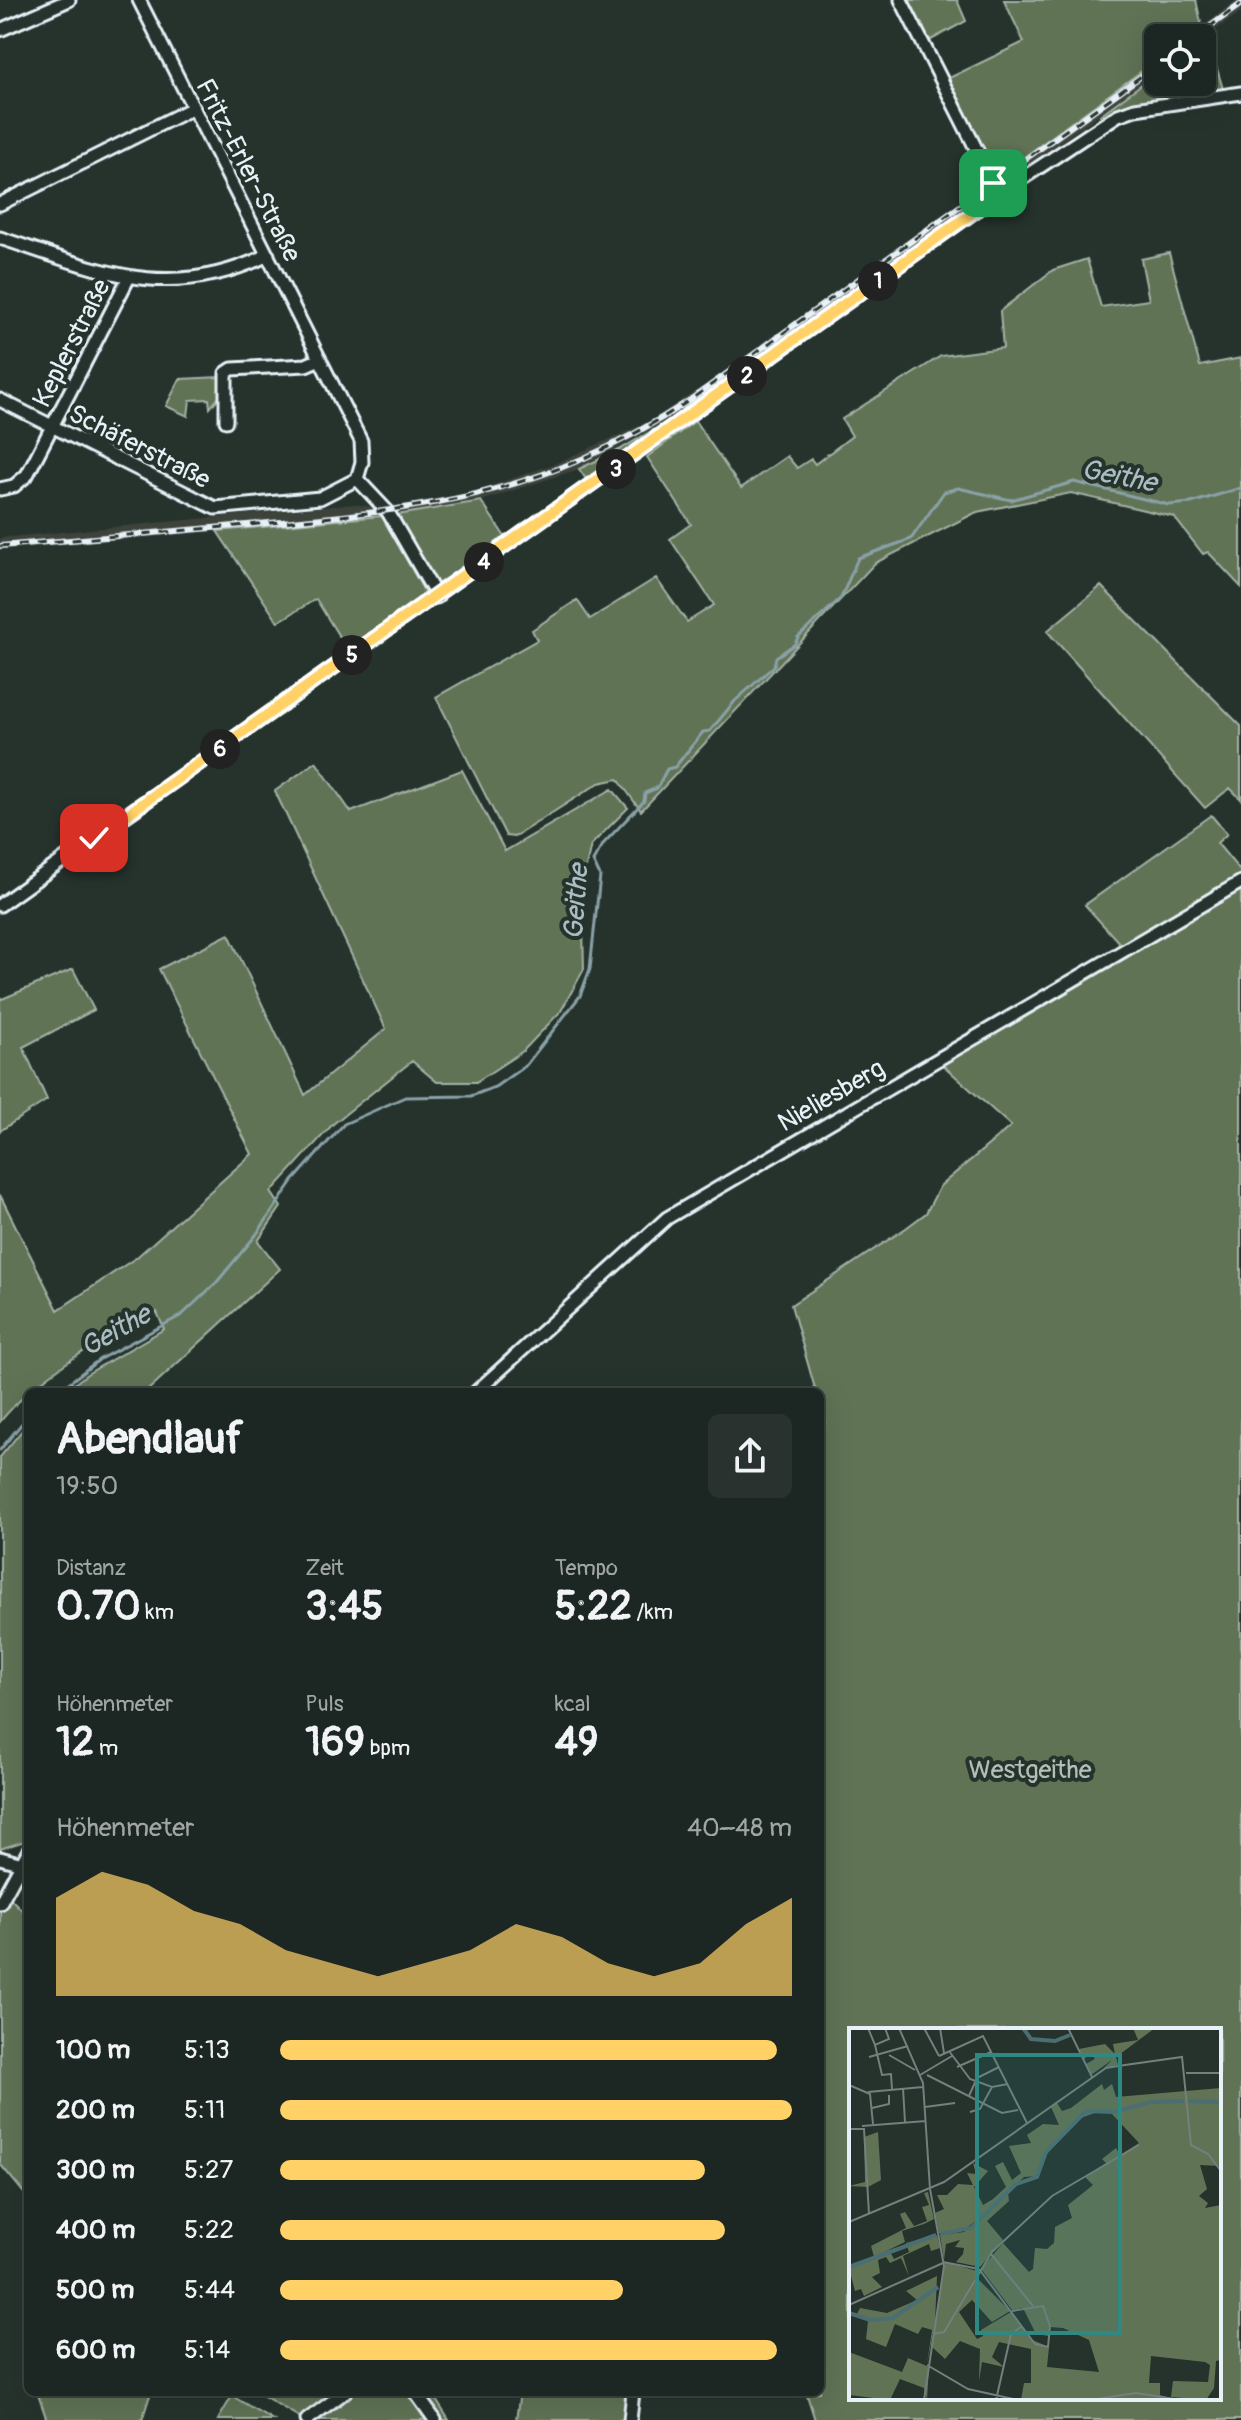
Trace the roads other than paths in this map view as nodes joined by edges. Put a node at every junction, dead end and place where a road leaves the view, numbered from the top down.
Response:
1 (69, 0) edge
2 (139, 0) edge
3 (901, 0) edge
4 (0, 30) edge
5 (1241, 93) edge
6 (193, 108) junction
7 (999, 194) junction
8 (0, 204) edge
9 (0, 238) edge
10 (268, 255) junction
11 (128, 279) junction
12 (320, 359) junction
13 (0, 400) edge
14 (226, 421) dead end
15 (54, 427) junction
16 (357, 479) junction
17 (0, 489) edge
18 (437, 597) junction
19 (1241, 882) edge
20 (0, 905) edge
21 (480, 1388) edge
22 (0, 1858) edge
23 (24, 1860) edge
24 (24, 1863) edge
25 (0, 1903) edge
26 (340, 2396) edge
27 (418, 2396) edge
28 (633, 2396) edge
29 (307, 2420) edge
30 (435, 2420) edge
31 (630, 2420) edge

1 - 4 street
2 - 6 street, Fritz-Erler-Straße
3 - 7 street
5 - 7 street
6 - 8 street
6 - 10 street, Fritz-Erler-Straße
7 - 18 street
9 - 11 street
10 - 11 street
10 - 12 street, Fritz-Erler-Straße
11 - 15 street, Keplerstraße
12 - 14 street
12 - 16 street, Fritz-Erler-Straße
13 - 15 street, Schäferstraße
15 - 16 street, Schäferstraße
15 - 17 street, Keplerstraße
16 - 18 street
18 - 20 street
19 - 21 street, Nieliesberg
22 - 23 street
24 - 25 street
26 - 29 street
27 - 30 street
28 - 31 street

